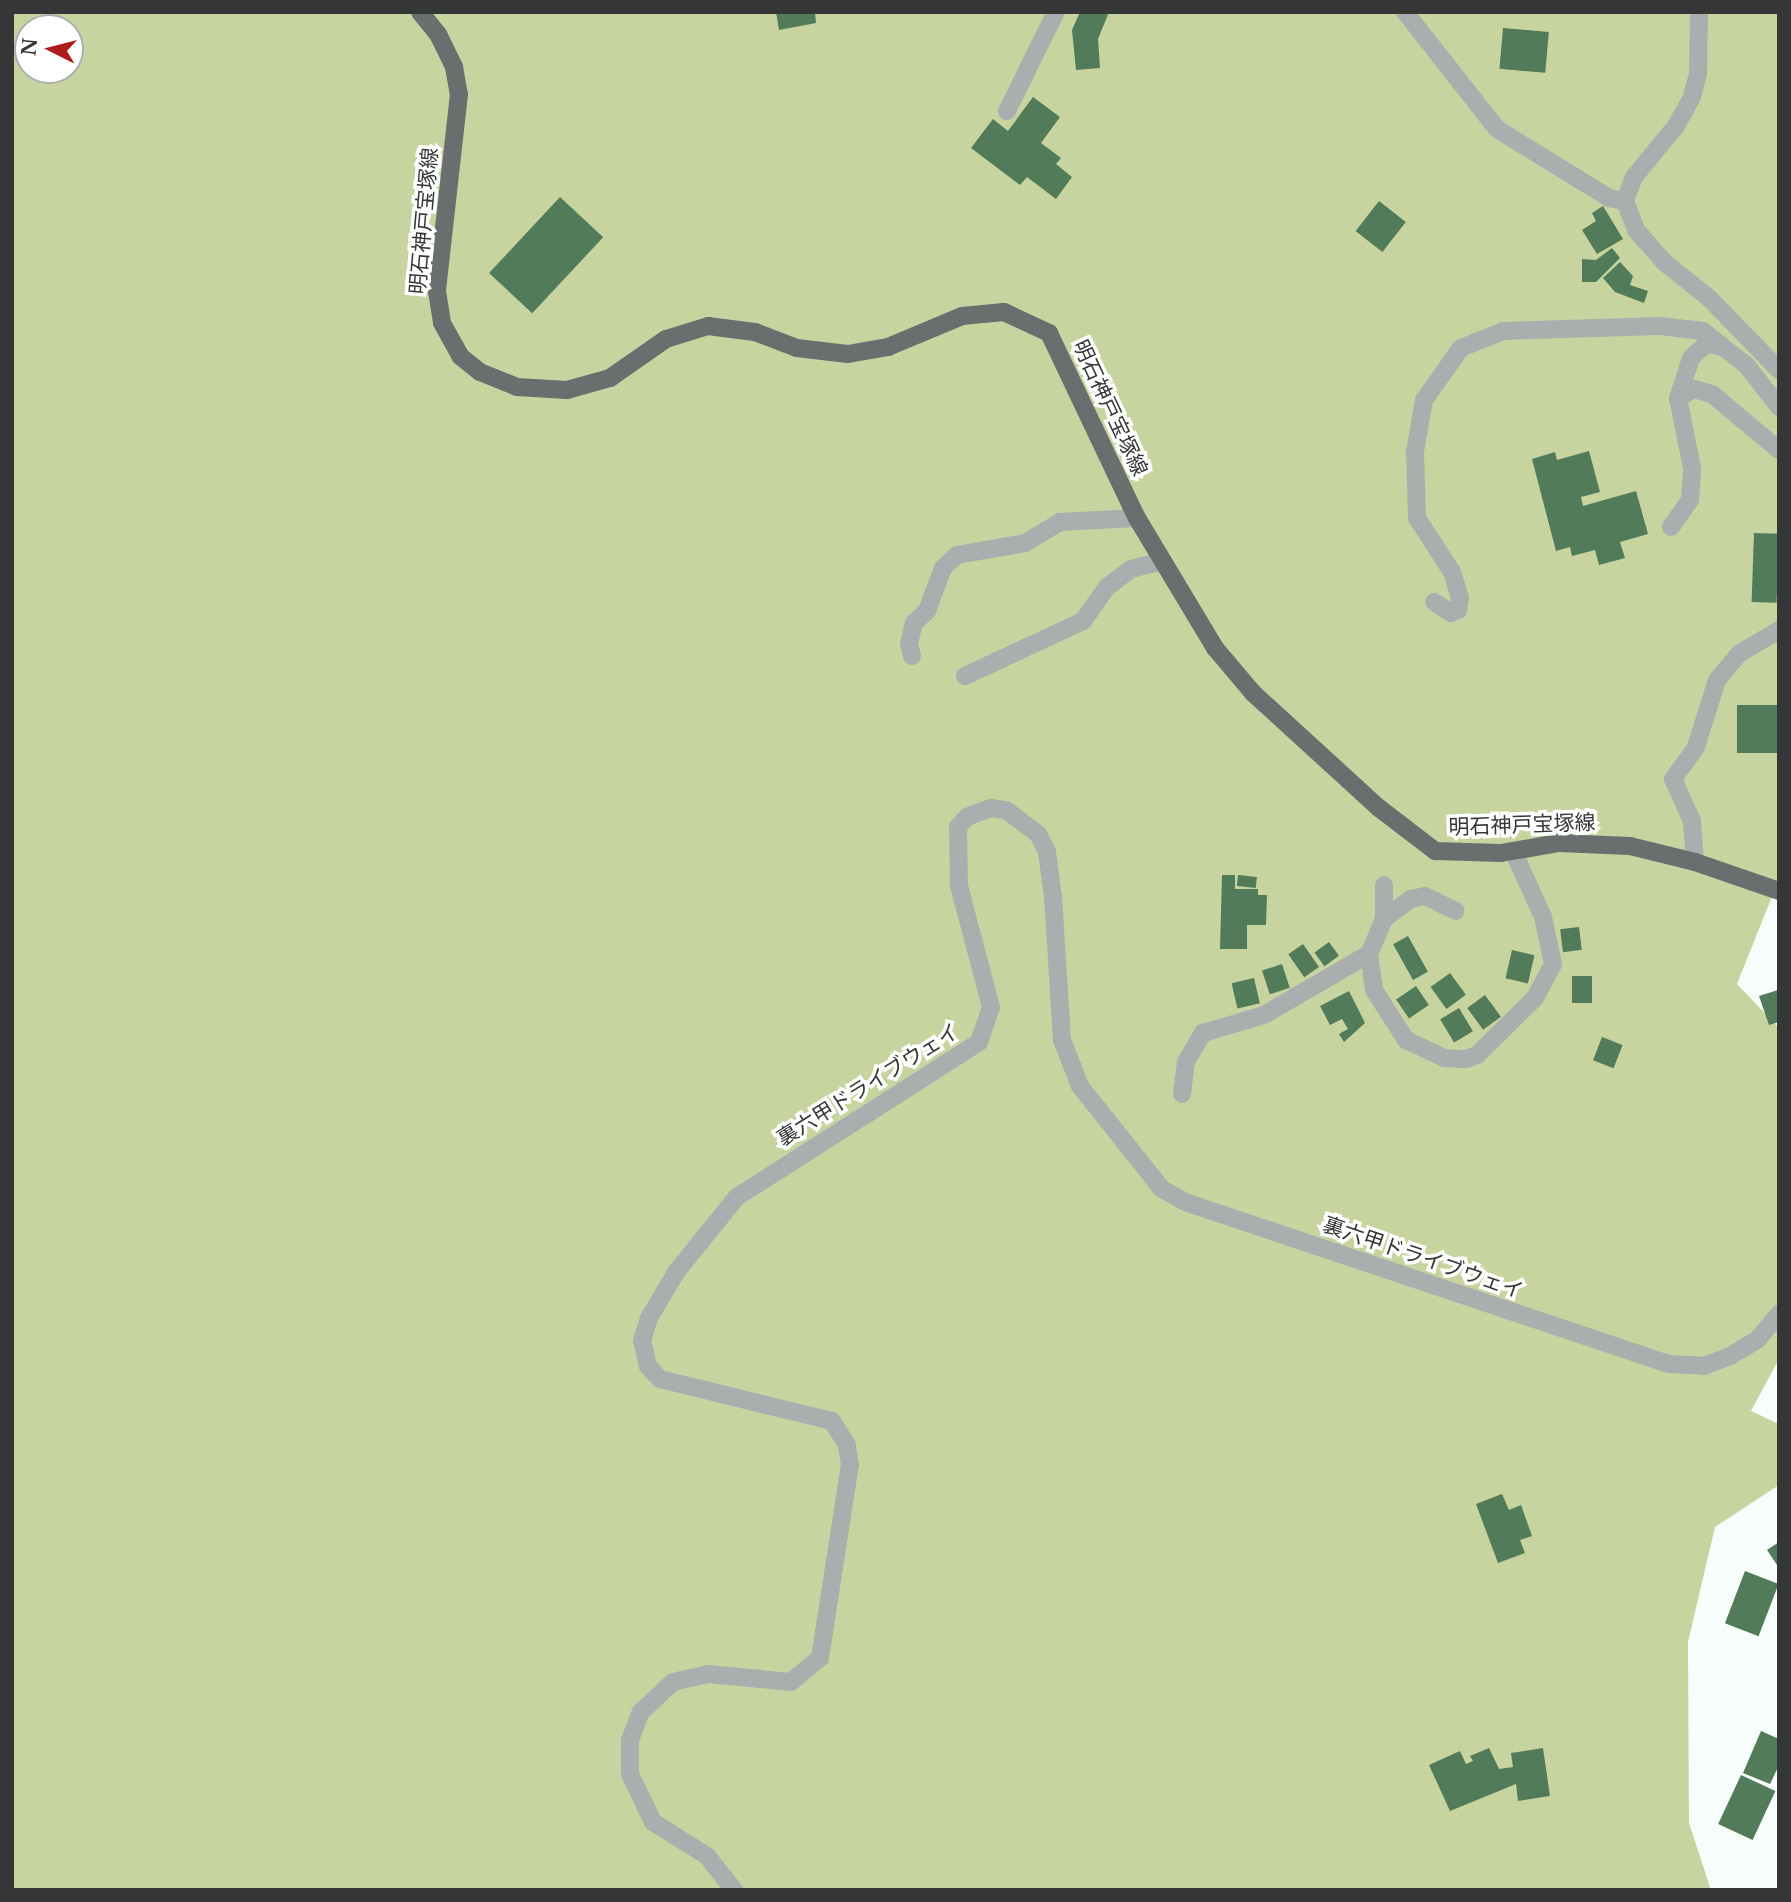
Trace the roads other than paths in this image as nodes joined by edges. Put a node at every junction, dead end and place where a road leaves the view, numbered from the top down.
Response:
1 (420, 12) edge
2 (1056, 12) edge
3 (1405, 12) edge
4 (1699, 12) edge
5 (1007, 111) dead end
6 (1625, 201) junction
7 (1723, 346) junction
8 (1779, 370) edge
9 (1678, 398) junction
10 (1779, 407) edge
11 (1779, 450) edge
12 (1137, 518) junction
13 (1671, 527) dead end
14 (1162, 561) junction
15 (1434, 602) dead end
16 (1779, 630) edge
17 (912, 656) dead end
18 (965, 676) dead end
19 (1513, 851) junction
20 (1695, 862) junction
21 (1384, 885) dead end
22 (1779, 891) edge
23 (1456, 911) dead end
24 (1384, 919) junction
25 (1369, 954) junction
26 (1182, 1094) dead end
27 (1779, 1314) edge
28 (734, 1890) edge

1 - 12 main road, 明石神戸宝塚線
2 - 5 street
3 - 6 street
4 - 6 street
6 - 8 street
7 - 9 street
7 - 10 street
7 - 15 street
9 - 11 street
9 - 13 street
12 - 14 main road, 明石神戸宝塚線
12 - 17 street
14 - 18 street
14 - 19 main road, 明石神戸宝塚線
16 - 20 street
19 - 20 main road, 明石神戸宝塚線
19 - 25 street
20 - 22 main road, 明石神戸宝塚線
21 - 24 street
23 - 24 street
24 - 25 street
25 - 26 street
27 - 28 street, 裏六甲ドライブウェイ

